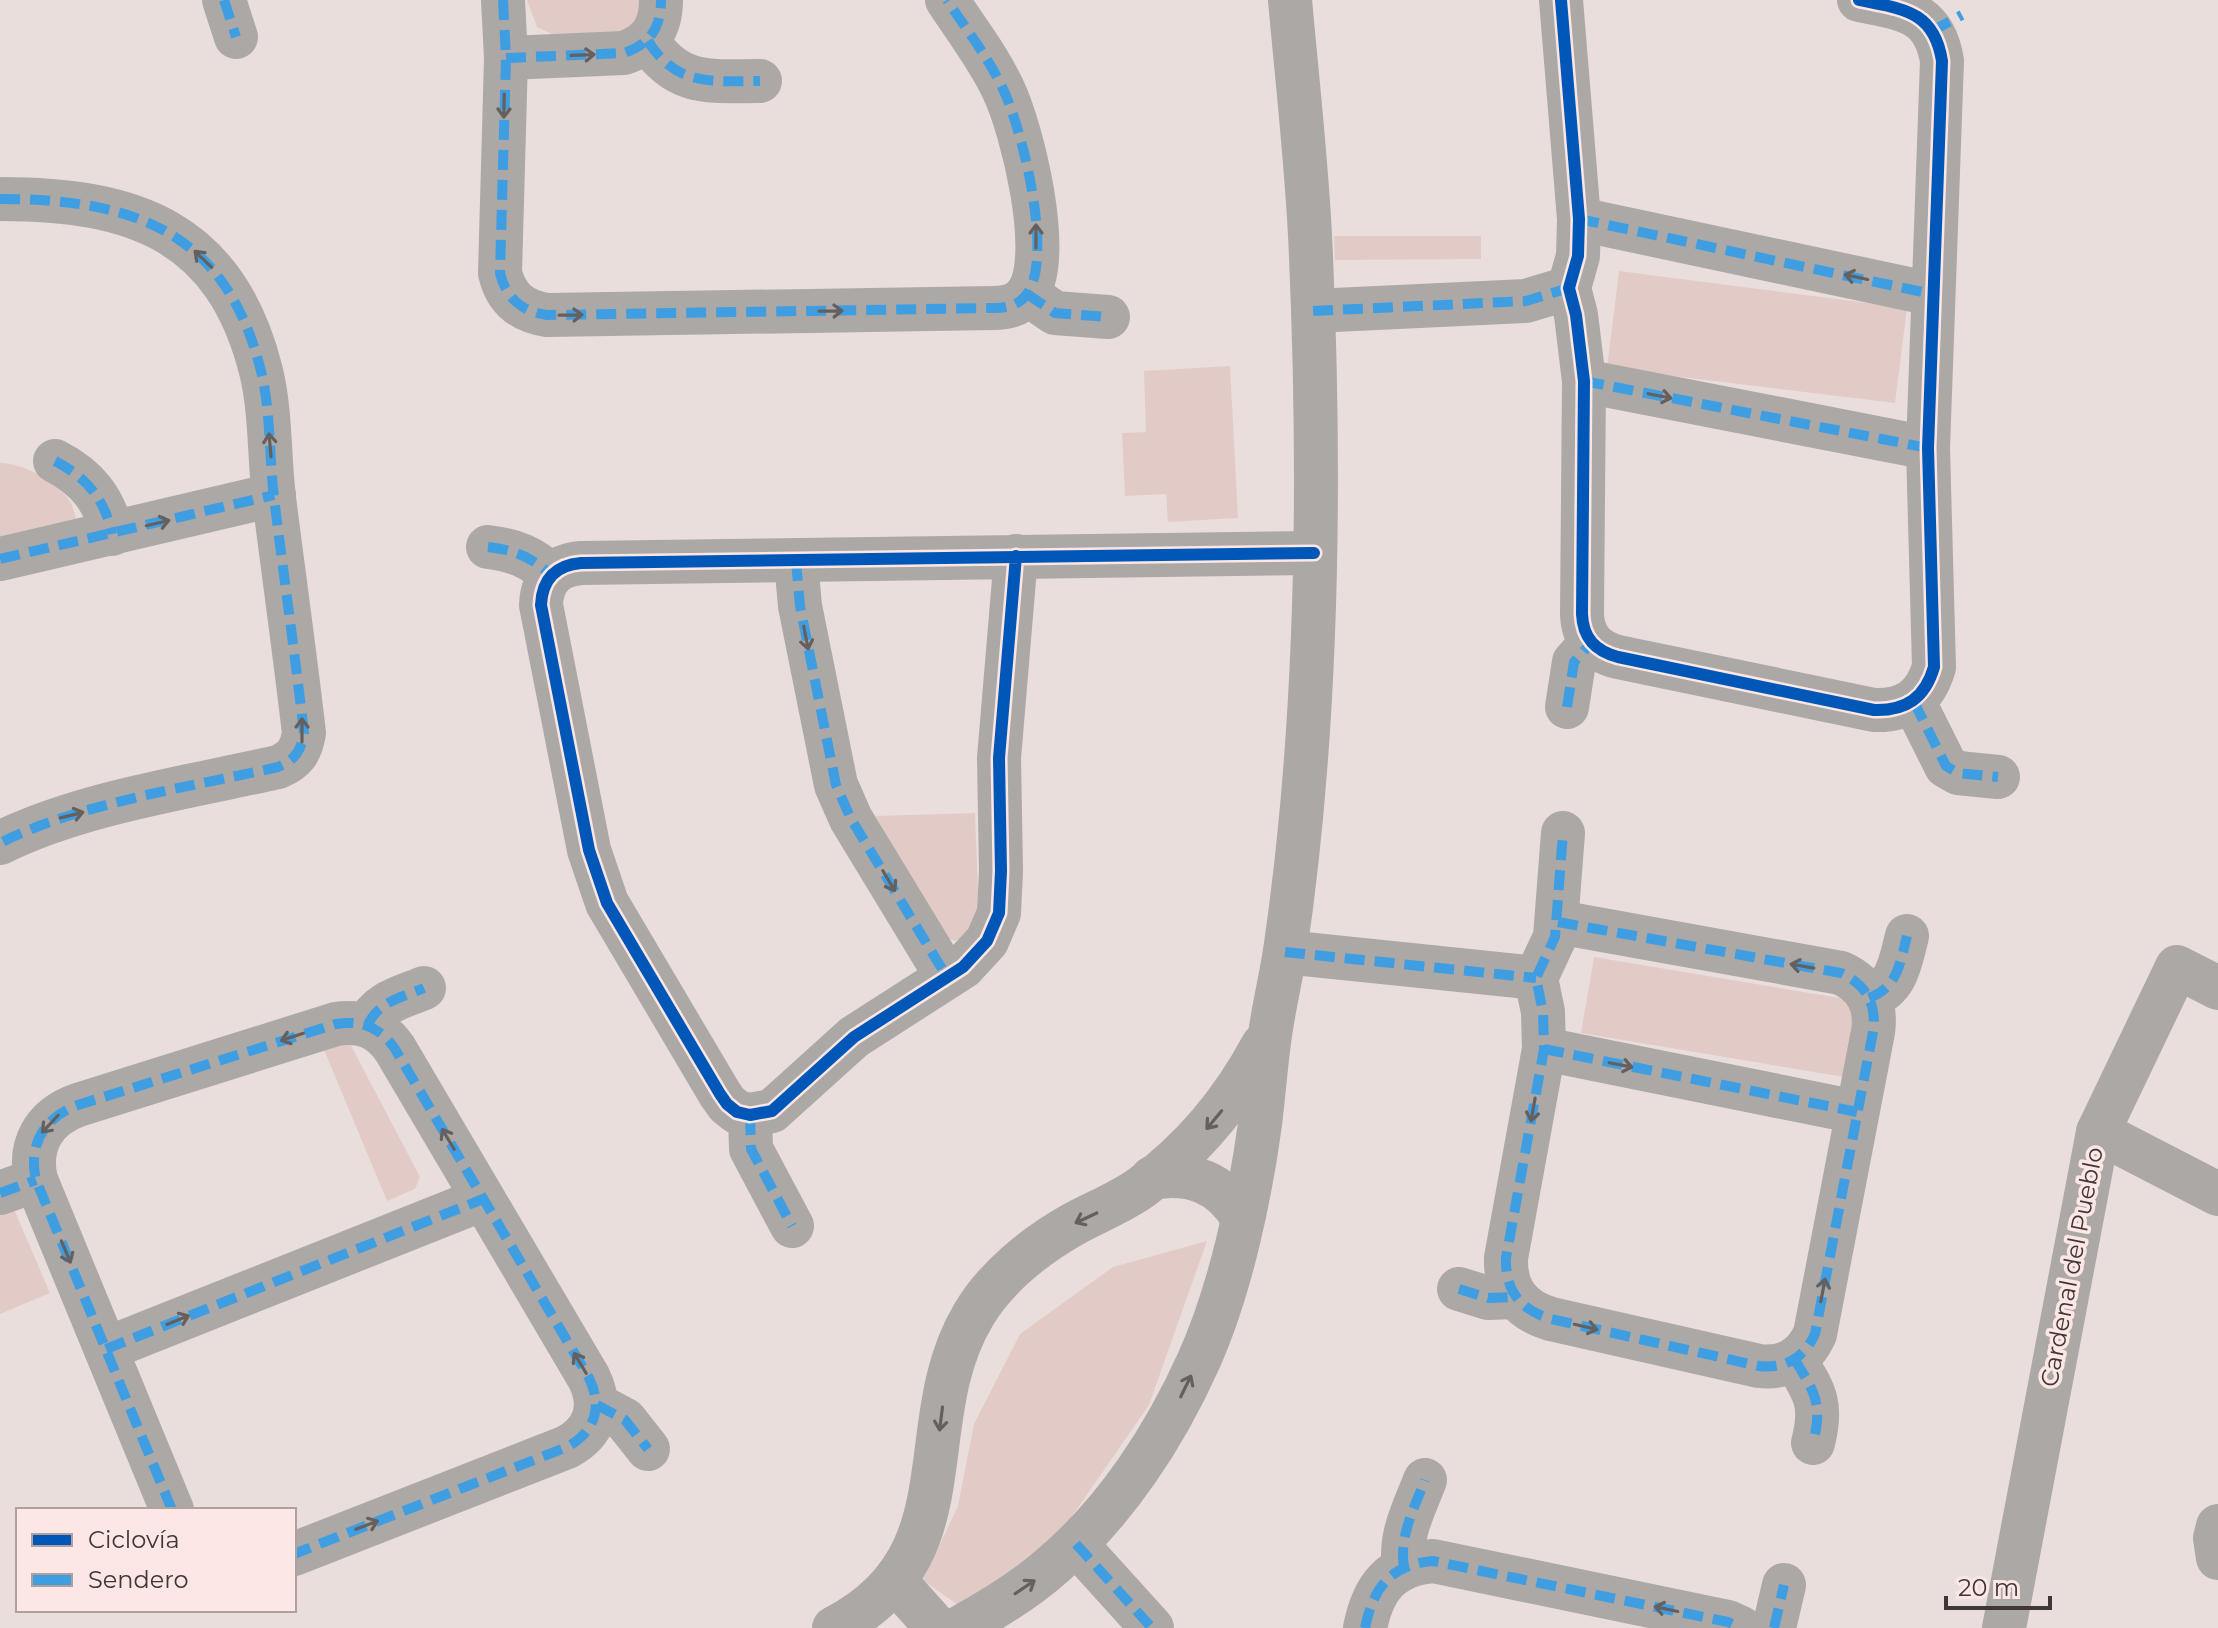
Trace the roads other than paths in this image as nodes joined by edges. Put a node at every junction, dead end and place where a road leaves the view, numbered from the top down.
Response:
1 (503, 0) edge
2 (661, 0) edge
3 (947, 0) edge
4 (1275, 0) edge
5 (1561, 0) edge
6 (1859, 0) edge
7 (1292, 20) edge
8 (648, 41) junction
9 (506, 58) junction
10 (760, 81) dead end
11 (0, 199) edge
12 (1579, 219) junction
13 (1569, 288) junction
14 (1027, 294) junction
15 (1932, 294) junction
16 (1313, 311) junction
17 (1108, 317) dead end
18 (1584, 381) junction
19 (1928, 448) junction
20 (55, 461) dead end
21 (274, 495) junction
22 (112, 534) junction
23 (488, 547) dead end
24 (1314, 553) junction
25 (1016, 556) junction
26 (0, 559) edge
27 (796, 561) junction
28 (551, 575) junction
29 (1591, 643) junction
30 (1914, 702) junction
31 (1567, 707) dead end
32 (1998, 777) dead end
33 (1563, 833) dead end
34 (0, 843) edge
35 (1558, 922) junction
36 (1907, 936) dead end
37 (1285, 952) junction
38 (947, 977) junction
39 (1536, 978) junction
40 (424, 988) dead end
41 (2218, 988) edge
42 (1869, 998) junction
43 (368, 1025) junction
44 (1270, 1030) junction
45 (1544, 1049) junction
46 (1857, 1112) junction
47 (750, 1115) junction
48 (2098, 1132) junction
49 (1152, 1178) junction
50 (18, 1187) edge
51 (2218, 1194) edge
52 (483, 1199) junction
53 (1242, 1217) junction
54 (792, 1226) dead end
55 (1459, 1289) dead end
56 (1515, 1297) junction
57 (106, 1349) junction
58 (1795, 1360) junction
59 (597, 1405) junction
60 (1813, 1443) dead end
61 (648, 1449) dead end
62 (1425, 1480) dead end
63 (171, 1508) edge
64 (2218, 1526) edge
65 (1076, 1544) junction
66 (296, 1553) edge
67 (2218, 1558) edge
68 (1404, 1567) junction
69 (895, 1581) junction
70 (1784, 1585) dead end
71 (1363, 1622) edge
72 (834, 1628) edge
73 (937, 1628) edge
74 (959, 1628) edge
75 (1152, 1628) edge
76 (1741, 1628) edge
77 (1774, 1628) edge
78 (2004, 1628) edge

1 - 9 street
2 - 8 street
14 -> 3 street
4 - 7 street
5 - 12 street
6 - 15 street
7 - 16 street
9 -> 8 street
8 - 10 street
9 -> 14 street
21 -> 11 street
12 - 13 street
15 -> 12 street
13 - 16 street
13 - 18 street
14 - 17 street
15 - 19 street
16 - 24 street
18 -> 19 street
18 - 29 street
19 - 30 street
20 - 22 street
22 -> 21 street
34 -> 21 street
22 - 26 street
23 - 28 street
24 - 25 street
24 - 37 street
25 - 27 street
25 - 38 street
27 - 28 street
27 -> 38 street
28 - 47 street
29 - 30 street
29 - 31 street
30 - 32 street
33 - 35 street
35 - 39 street
42 -> 35 street
36 - 42 street
37 - 39 street
37 - 44 street
38 - 47 street
39 - 45 street
40 - 43 street
41 - 48 street, Cardenal del Pueblo
42 - 46 street
43 -> 50 street
52 -> 43 street
44 -> 49 street
44 - 53 street
45 -> 46 street
45 -> 56 street
58 -> 46 street
47 - 54 street
48 - 51 street
48 - 78 street, Cardenal del Pueblo
49 - 53 street
49 -> 69 street
50 -> 57 street
57 -> 52 street
59 -> 52 street
65 -> 53 street
55 - 56 street
56 -> 58 street
57 - 63 street
58 - 60 street
59 - 61 street
66 -> 59 street
62 - 68 street
64 - 67 street
74 -> 65 street
65 - 75 street
68 - 71 street
76 -> 68 street
69 - 72 street
69 - 73 street
70 - 77 street

